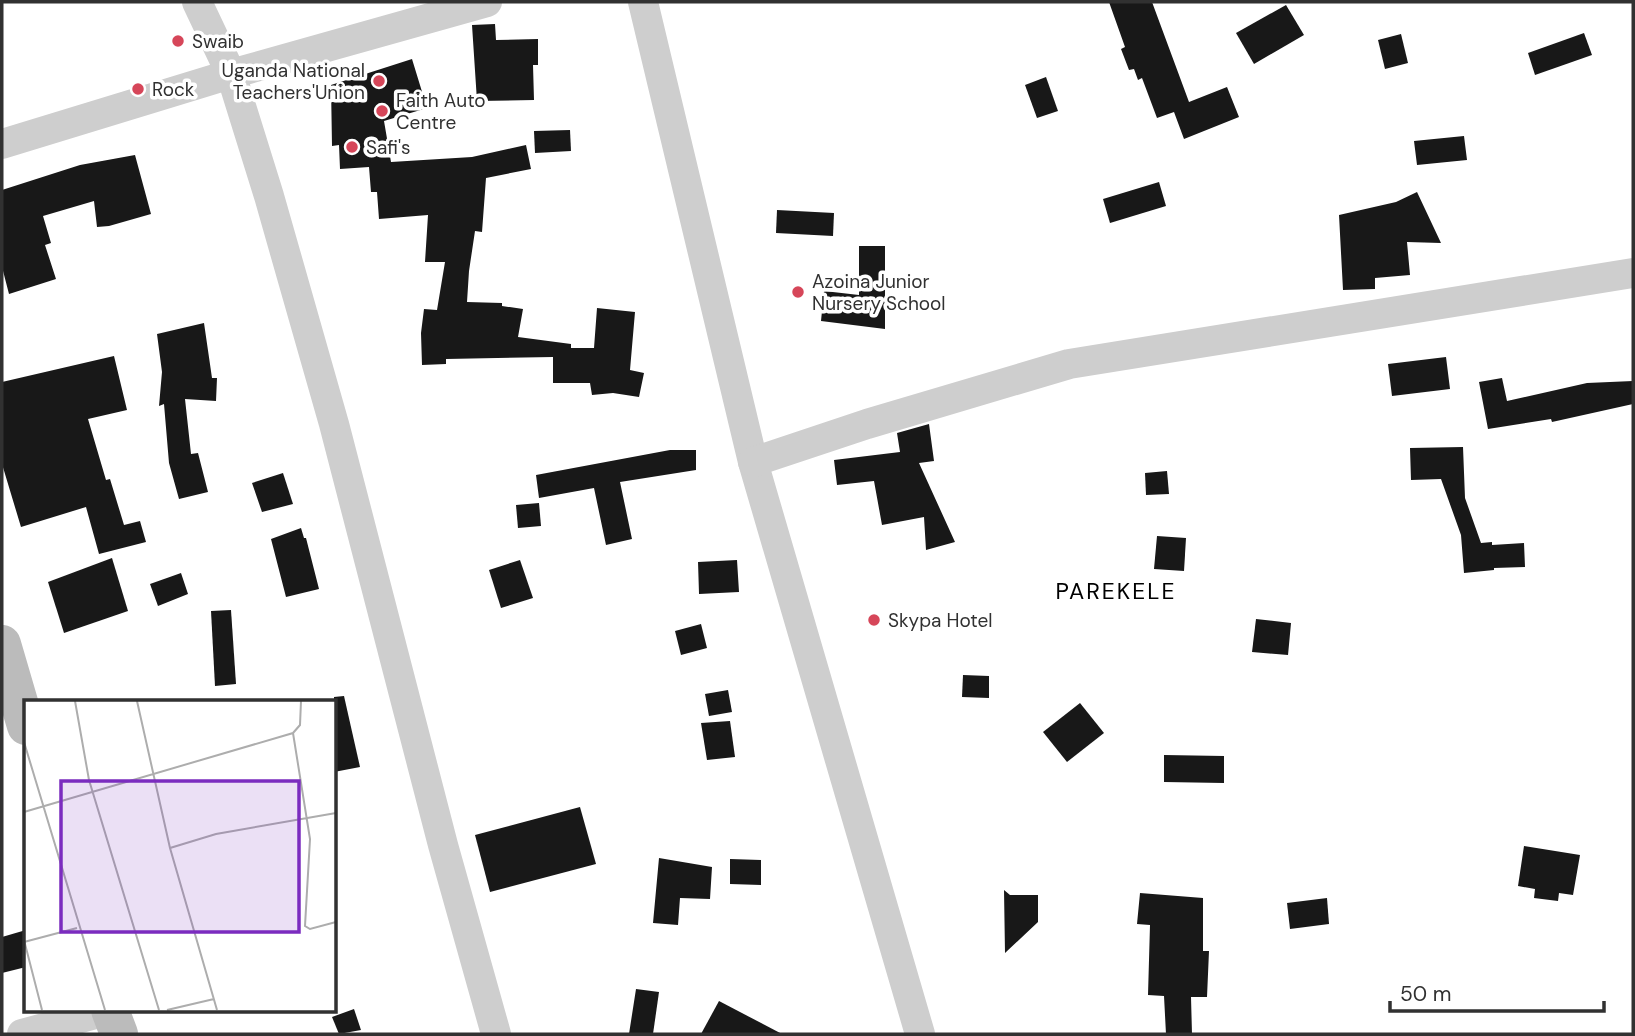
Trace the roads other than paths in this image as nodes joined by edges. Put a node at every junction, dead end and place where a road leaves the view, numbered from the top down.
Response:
1 (197, 2) edge
2 (487, 2) edge
3 (643, 2) edge
4 (231, 74) junction
5 (2, 144) edge
6 (1633, 273) edge
7 (753, 462) junction
8 (2, 644) edge
9 (24, 719) edge
10 (103, 1012) edge
11 (111, 1012) edge
12 (22, 1034) edge
13 (119, 1034) edge
14 (496, 1034) edge
15 (920, 1034) edge

1 - 4 street
2 - 4 street
3 - 7 street
4 - 5 street
4 - 14 street
6 - 7 street
7 - 15 street
8 - 9 main road
10 - 12 street
11 - 13 main road

